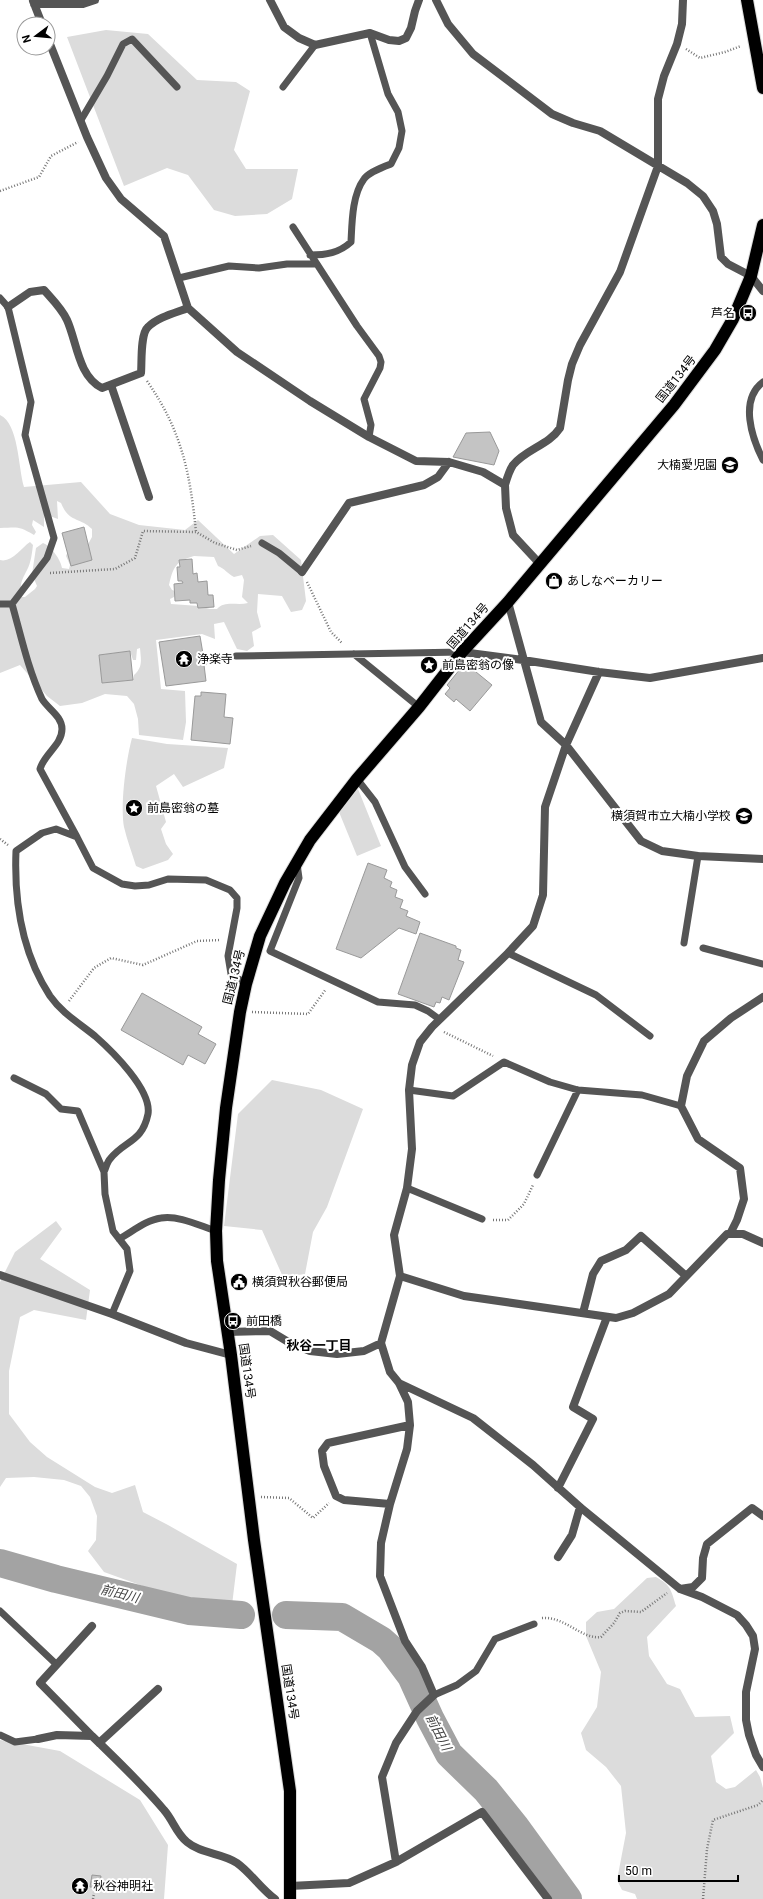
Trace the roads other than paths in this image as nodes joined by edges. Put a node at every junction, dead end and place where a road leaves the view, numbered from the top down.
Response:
1 (95, 0) edge
2 (270, 0) edge
3 (419, 0) edge
4 (436, 0) edge
5 (683, 0) edge
6 (747, 0) edge
7 (33, 2) edge
8 (39, 16) edge
9 (370, 33) junction
10 (315, 45) junction
11 (55, 56) edge
12 (177, 87) dead end
13 (283, 87) dead end
14 (763, 88) edge
15 (81, 120) junction
16 (658, 166) junction
17 (763, 225) edge
18 (293, 227) dead end
19 (310, 255) junction
20 (316, 264) junction
21 (751, 276) junction
22 (178, 278) junction
23 (763, 291) edge
24 (0, 298) edge
25 (8, 307) junction
26 (188, 308) junction
27 (763, 382) edge
28 (111, 385) junction
29 (369, 437) junction
30 (763, 460) edge
31 (449, 462) junction
32 (505, 485) junction
33 (149, 497) dead end
34 (262, 543) road end
35 (539, 563) junction
36 (302, 572) joint
37 (508, 602) junction
38 (0, 604) edge
39 (12, 604) junction
40 (462, 652) junction
41 (354, 654) junction
42 (236, 656) dead end
43 (763, 658) edge
44 (523, 660) junction
45 (599, 672) junction
46 (419, 707) junction
47 (566, 745) junction
48 (357, 779) junction
49 (77, 837) junction
50 (698, 856) junction
51 (763, 859) edge
52 (297, 863) junction
53 (425, 894) dead end
54 (684, 943) dead end
55 (703, 948) dead end
56 (508, 953) junction
57 (763, 964) edge
58 (246, 984) junction
59 (763, 997) edge
60 (439, 1019) junction
61 (650, 1036) dead end
62 (14, 1078) dead end
63 (410, 1090) junction
64 (578, 1090) junction
65 (681, 1106) junction
66 (104, 1172) junction
67 (537, 1175) road end
68 (406, 1188) junction
69 (482, 1219) road end
70 (216, 1231) junction
71 (731, 1232) junction
72 (119, 1239) junction
73 (763, 1243) edge
74 (685, 1275) junction
75 (0, 1276) edge
76 (400, 1276) junction
77 (584, 1313) junction
78 (112, 1314) junction
79 (607, 1317) junction
80 (227, 1332) junction
81 (381, 1343) junction
82 (231, 1355) junction
83 (399, 1383) junction
84 (410, 1425) junction
85 (558, 1488) junction
86 (390, 1504) junction
87 (580, 1507) junction
88 (763, 1516) edge
89 (558, 1557) dead end
90 (678, 1588) junction
91 (0, 1611) edge
92 (534, 1624) road end
93 (92, 1626) dead end
94 (56, 1664) junction
95 (158, 1689) dead end
96 (434, 1695) junction
97 (0, 1735) edge
98 (92, 1736) junction
99 (38, 1739) joint
100 (99, 1743) junction
101 (763, 1767) edge
102 (396, 1862) junction
103 (290, 1886) junction
104 (275, 1899) edge
105 (290, 1899) edge
106 (548, 1899) edge

1 - 7 street
2 - 10 street
3 - 9 street
4 - 16 street
5 - 16 street
6 - 14 highway
7 - 8 street
9 - 10 street
9 - 19 lane
10 - 13 lane
11 - 15 street
12 - 15 lane
15 - 22 street
16 - 21 street
16 - 32 street
17 - 21 highway, 国道134号
18 - 19 lane
19 - 20 lane
20 - 22 lane
20 - 29 lane
21 - 23 street
21 - 35 highway, 国道134号
22 - 26 street
24 - 25 lane
25 - 28 street
25 - 39 lane
26 - 28 street
26 - 29 street
27 - 30 lane
28 - 33 street
29 - 31 street
31 - 32 street
31 - 36 street
32 - 35 street
34 - 36 lane
35 - 37 highway, 国道134号
37 - 40 highway, 国道134号
37 - 44 street
38 - 39 lane
39 - 49 lane
40 - 41 lane
40 - 44 street
40 - 46 highway, 国道134号
41 - 42 lane
41 - 46 lane
43 - 45 street
44 - 45 street
44 - 47 street
45 - 47 street
46 - 48 highway, 国道134号
47 - 50 street
47 - 56 street
48 - 52 highway, 国道134号
48 - 53 lane
49 - 58 lane
49 - 66 lane
50 - 51 street
50 - 54 lane
52 - 58 highway, 国道134号
52 - 60 lane
55 - 57 lane
56 - 60 street
56 - 61 lane
58 - 70 highway, 国道134号
59 - 65 street
60 - 63 street
62 - 66 lane
63 - 64 lane
63 - 68 street
64 - 65 lane
64 - 67 lane
65 - 71 street
66 - 72 lane
68 - 69 lane
68 - 76 street
70 - 72 lane
70 - 80 highway, 国道134号
71 - 73 street
71 - 74 street
72 - 78 lane
74 - 77 street
74 - 79 street
75 - 78 street
76 - 77 street
76 - 81 street
77 - 79 street
78 - 82 street
79 - 85 street
80 - 81 street
80 - 82 highway, 国道134号
81 - 83 street
82 - 103 highway, 国道134号
83 - 84 street
83 - 85 street
84 - 86 street
84 - 86 street
85 - 87 street
86 - 96 street
87 - 89 street
87 - 90 street
88 - 90 street
90 - 101 street
91 - 94 lane
92 - 96 lane
93 - 94 street
94 - 98 street
95 - 100 street
96 - 102 street
97 - 99 lane
98 - 99 street
98 - 100 street
100 - 104 street
102 - 103 street
102 - 106 street
103 - 105 highway, 国道134号

